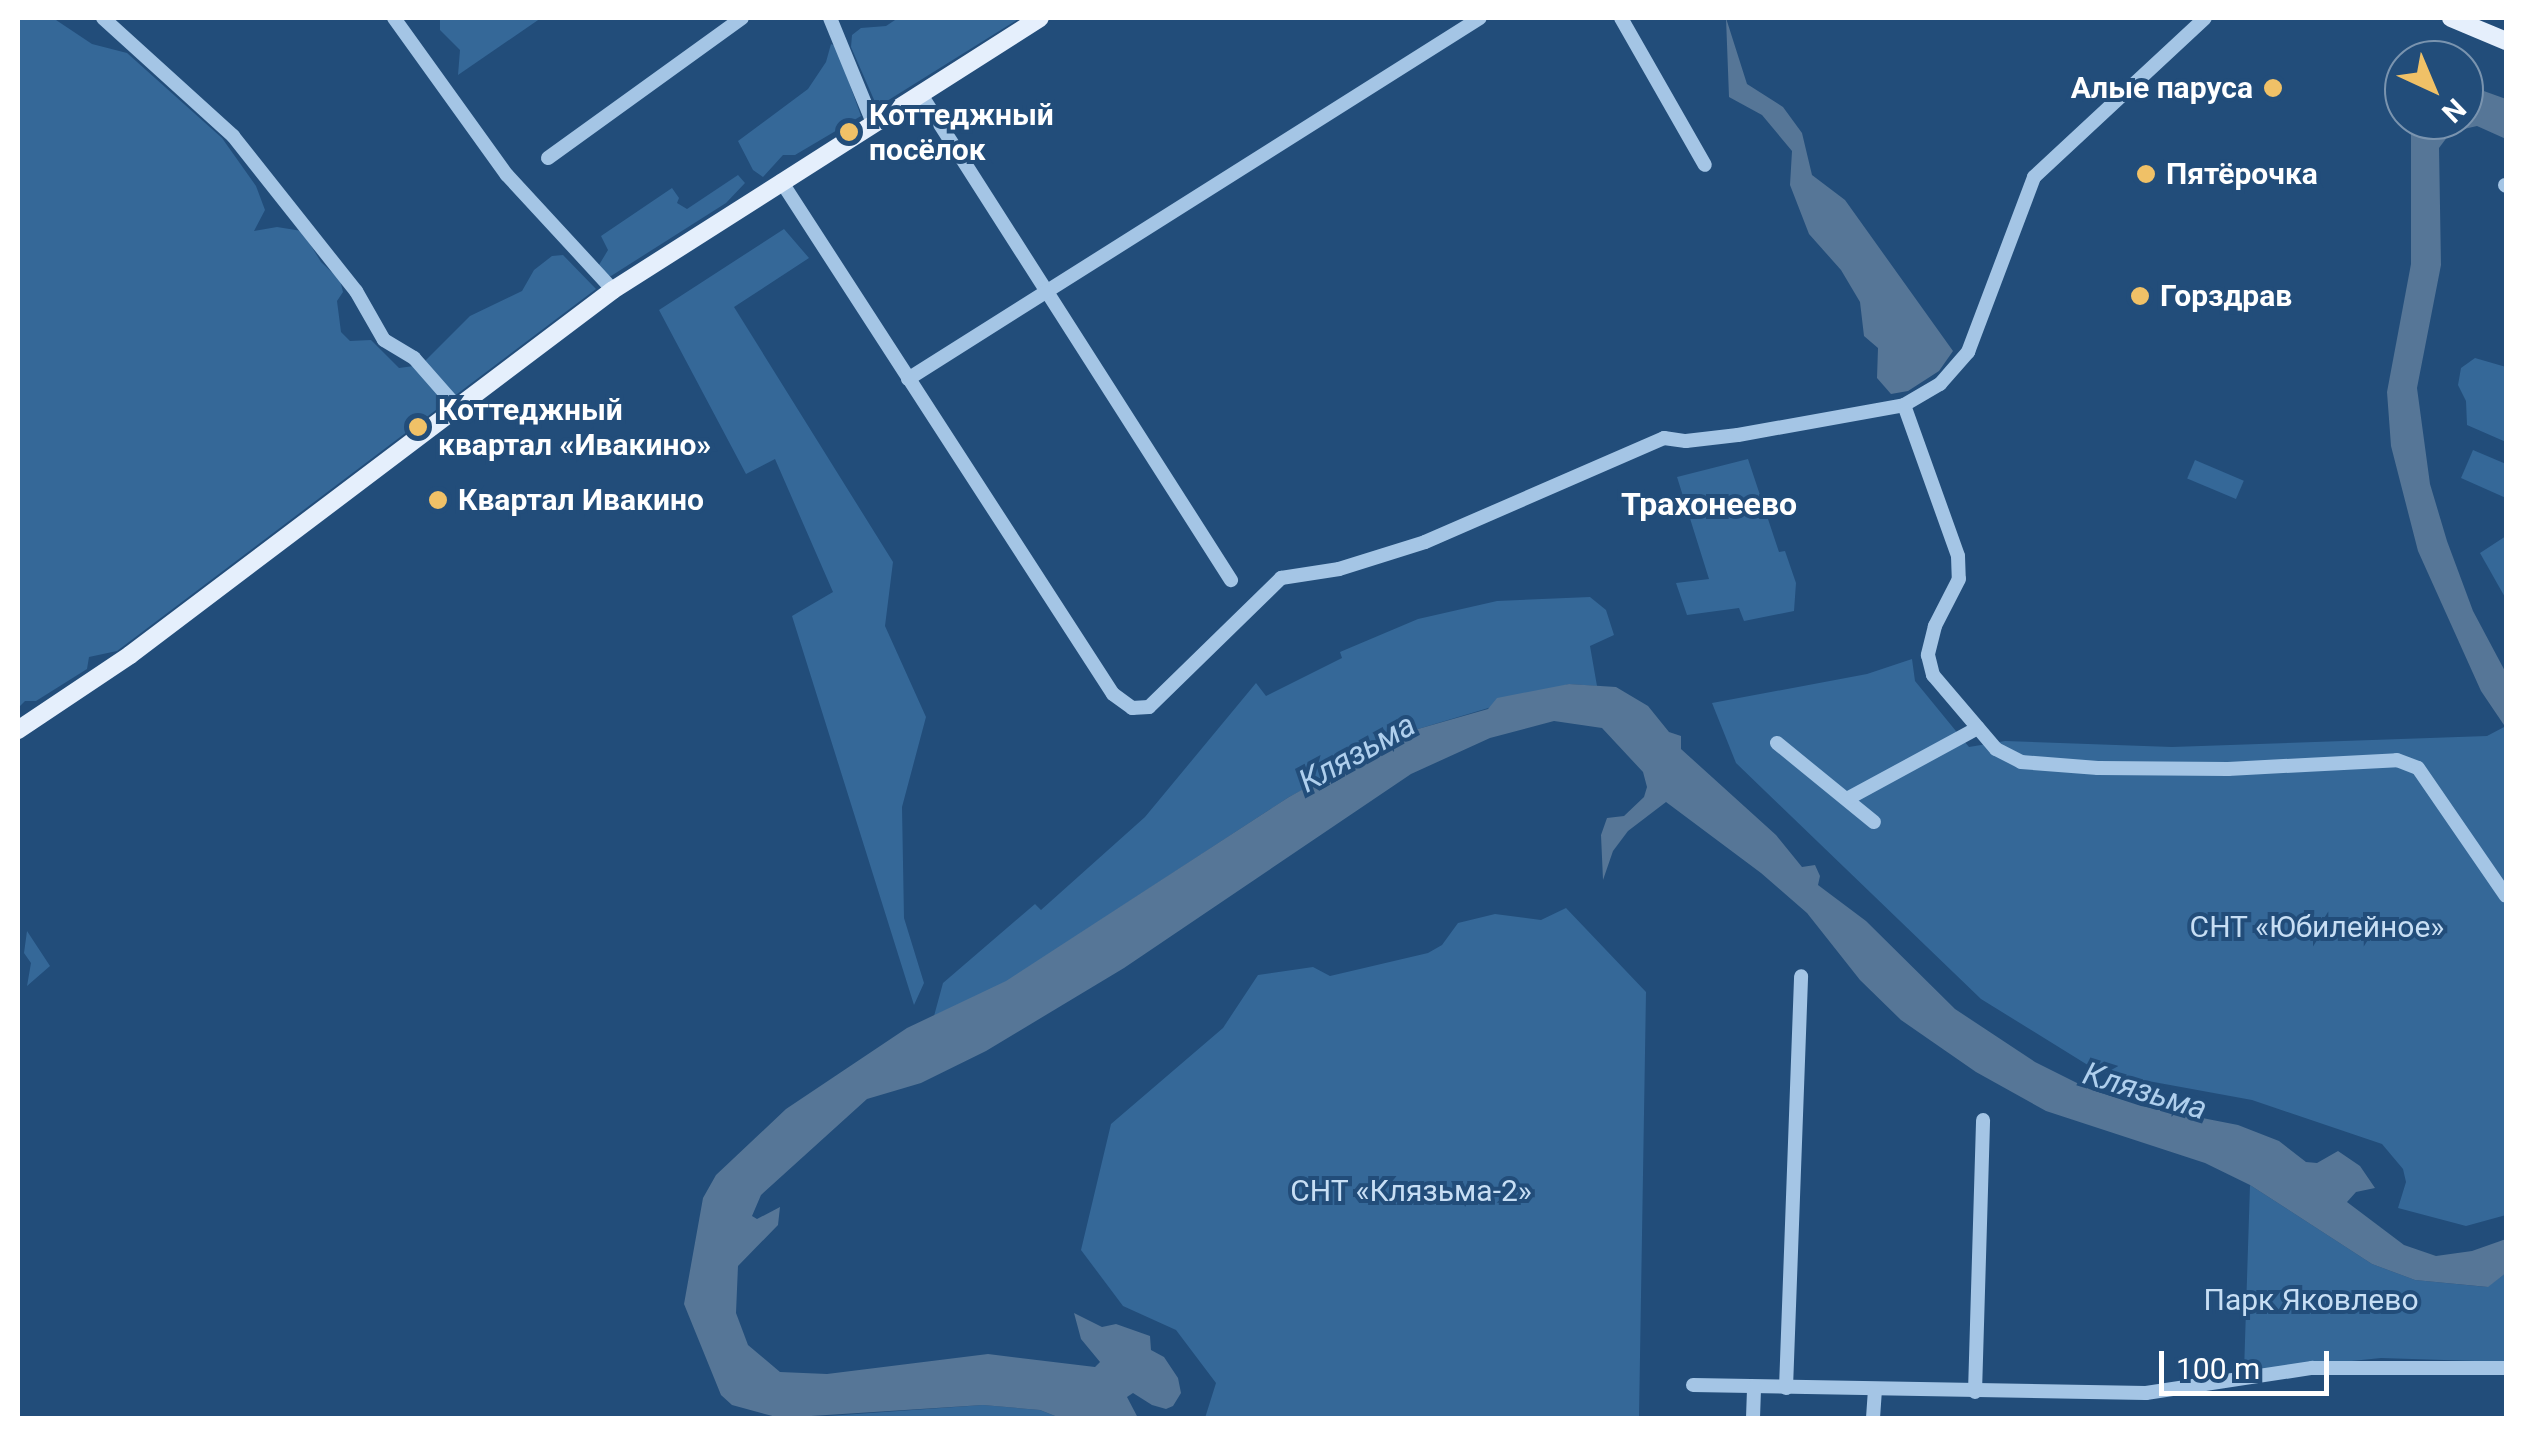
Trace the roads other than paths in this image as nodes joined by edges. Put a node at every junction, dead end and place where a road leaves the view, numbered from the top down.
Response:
1 (102, 18) edge
2 (394, 18) edge
3 (742, 18) edge
4 (830, 18) edge
5 (1040, 18) edge
6 (1480, 18) edge
7 (1622, 18) edge
8 (2204, 18) edge
9 (2451, 18) edge
10 (2506, 40) edge
11 (920, 93) junction
12 (873, 122) junction
13 (548, 158) dead end
14 (1705, 165) dead end
15 (781, 181) junction
16 (613, 290) junction
17 (1047, 290) junction
18 (908, 378) junction
19 (1904, 406) junction
20 (458, 408) junction
21 (1231, 580) dead end
22 (1978, 728) junction
23 (18, 730) edge
24 (1778, 743) dead end
25 (1847, 799) junction
26 (1874, 822) dead end
27 (2506, 896) edge
28 (1801, 976) dead end
29 (1983, 1120) dead end
30 (2506, 1368) edge
31 (1693, 1386) dead end
32 (1754, 1388) junction
33 (1786, 1388) junction
34 (1875, 1390) junction
35 (1975, 1392) junction
36 (1753, 1418) edge
37 (1873, 1418) edge

1 - 20 street
2 - 16 street
3 - 13 street
4 - 12 street
5 - 11 main road
6 - 17 street
7 - 14 street
8 - 19 street
9 - 10 main road
11 - 12 main road
11 - 17 street
12 - 15 main road
15 - 16 main road
15 - 18 street
16 - 20 main road
17 - 18 street
17 - 21 street
18 - 19 street
19 - 22 street
20 - 23 main road
22 - 25 street
22 - 27 street
24 - 25 street
25 - 26 street
28 - 33 street
29 - 35 street
30 - 35 street
31 - 32 street
32 - 33 street
32 - 36 street
33 - 34 street
34 - 35 street
34 - 37 street

